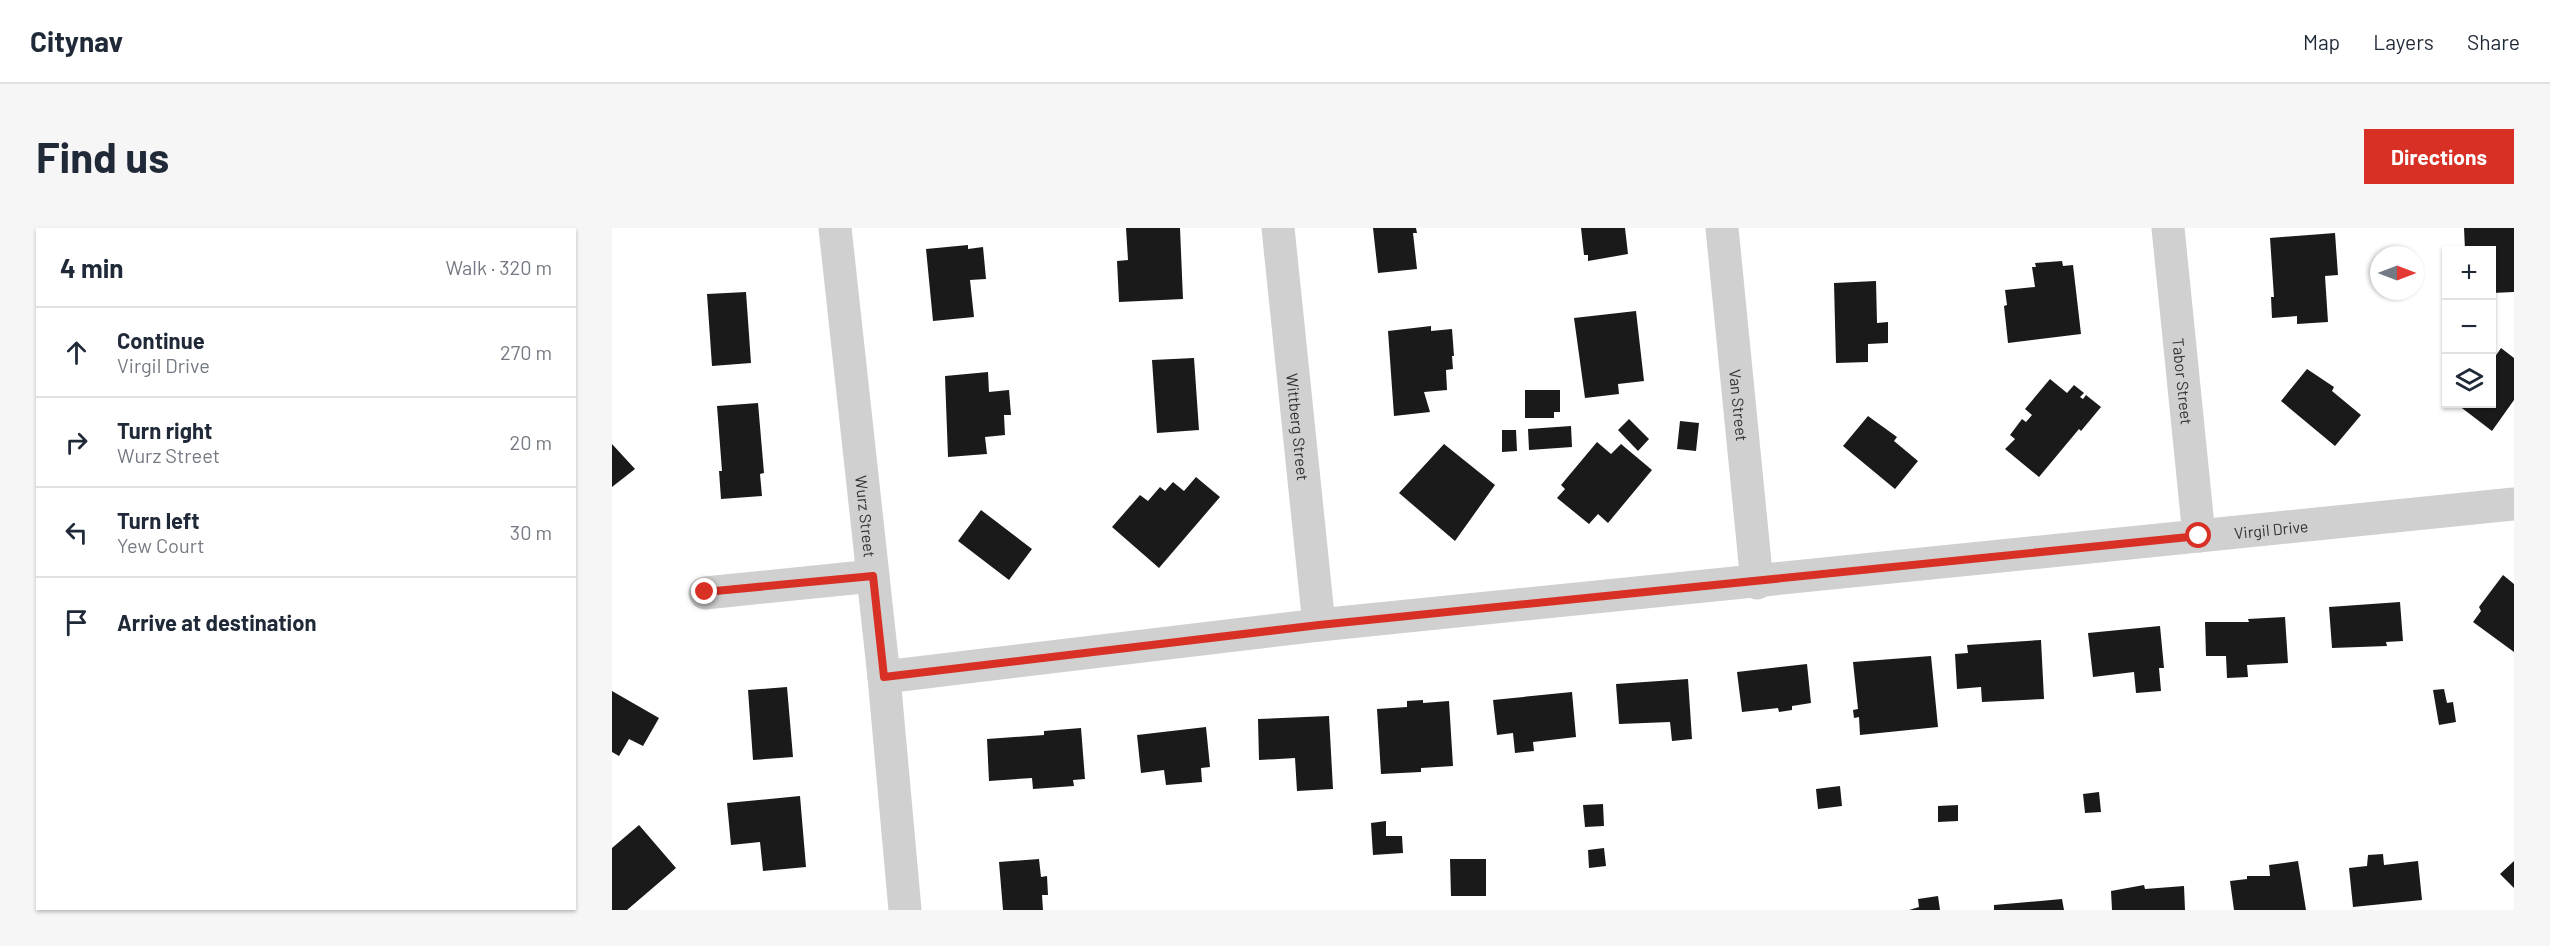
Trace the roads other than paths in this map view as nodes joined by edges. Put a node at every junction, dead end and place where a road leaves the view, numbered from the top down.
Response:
1 (835, 228) edge
2 (1278, 228) edge
3 (1722, 228) edge
4 (2168, 228) edge
5 (2514, 504) edge
6 (2199, 536) junction
7 (873, 576) junction
8 (1757, 583) junction
9 (705, 592) dead end
10 (1319, 625) junction
11 (884, 677) junction
12 (905, 910) edge

1 - 7 street, Wurz Street
2 - 10 street, Wittberg Street
3 - 8 street, Van Street
4 - 6 street, Tabor Street
5 - 6 street, Virgil Drive
6 - 8 street, Virgil Drive
7 - 9 street
7 - 11 street, Wurz Street
8 - 10 street, Virgil Drive
10 - 11 street, Virgil Drive
11 - 12 street, Wurz Street

